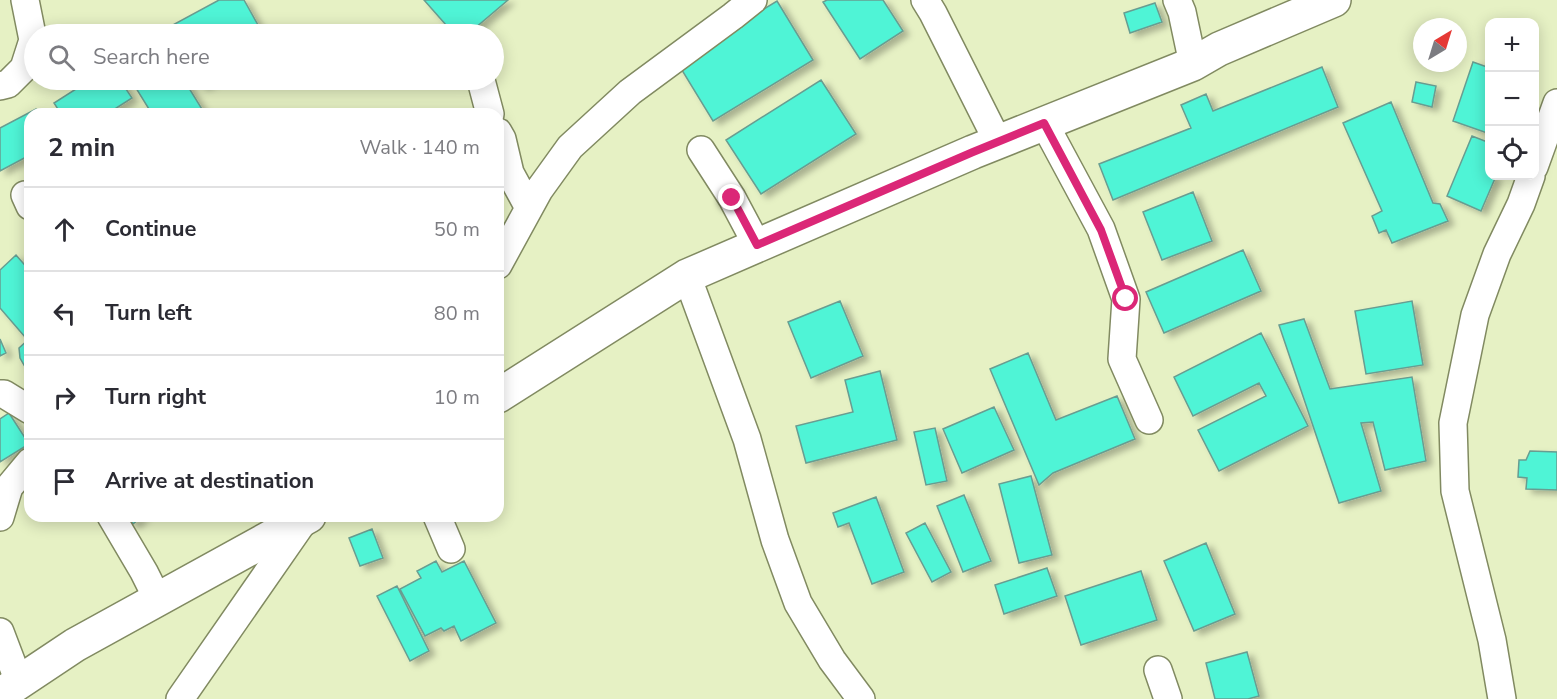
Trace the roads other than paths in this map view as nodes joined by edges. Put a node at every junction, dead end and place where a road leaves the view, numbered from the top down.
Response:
1 (25, 0) edge
2 (753, 0) edge
3 (925, 0) edge
4 (1177, 0) edge
5 (1334, 0) edge
6 (30, 24) edge
7 (1192, 64) junction
8 (24, 68) edge
9 (0, 87) edge
10 (484, 90) edge
11 (1557, 103) edge
12 (488, 108) edge
13 (1044, 123) junction
14 (1552, 137) edge
15 (998, 142) junction
16 (504, 148) edge
17 (701, 150) dead end
18 (1539, 159) edge
19 (1530, 180) edge
20 (529, 208) junction
21 (757, 245) junction
22 (504, 254) edge
23 (687, 276) junction
24 (504, 392) edge
25 (0, 394) edge
26 (24, 406) edge
27 (1149, 420) dead end
28 (24, 469) edge
29 (0, 518) edge
30 (115, 522) edge
31 (298, 522) edge
32 (304, 522) edge
33 (440, 522) edge
34 (451, 549) dead end
35 (158, 600) junction
36 (0, 632) edge
37 (1158, 670) dead end
38 (10, 688) edge
39 (180, 699) edge
40 (861, 699) edge
41 (1168, 699) edge
42 (1502, 699) edge

1 - 6 street
2 - 20 street
3 - 15 street
4 - 7 street
5 - 7 street
7 - 13 street
8 - 9 street
10 - 12 street
11 - 14 street
13 - 15 street
13 - 27 street
14 - 18 street
15 - 21 street
16 - 20 street
17 - 21 street
19 - 42 street
20 - 22 street
21 - 23 street
23 - 24 street
23 - 40 street
25 - 26 street
28 - 29 street
30 - 35 street
31 - 35 street
32 - 39 street
33 - 34 street
35 - 38 street
36 - 38 street
37 - 41 street

